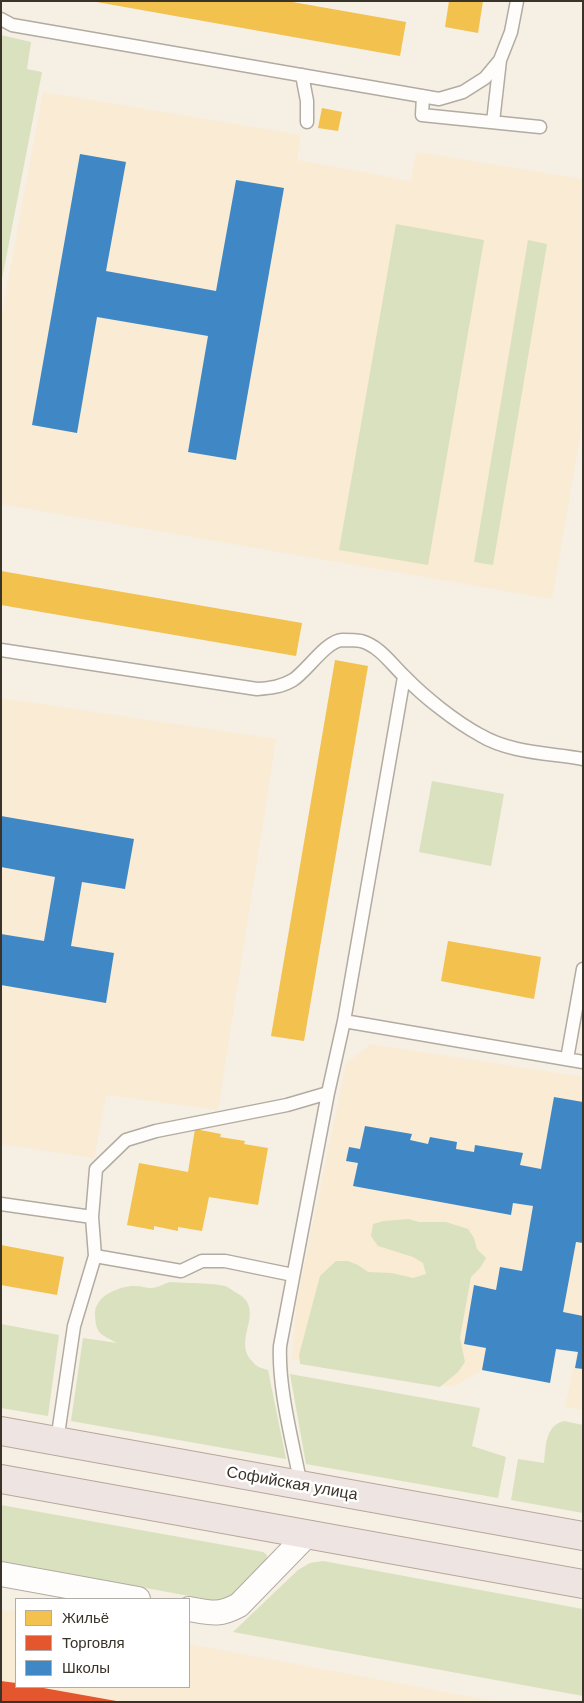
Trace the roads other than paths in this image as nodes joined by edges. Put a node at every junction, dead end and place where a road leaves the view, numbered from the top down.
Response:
1 (517, 1) edge
2 (1, 19) edge
3 (500, 60) junction
4 (302, 76) junction
5 (424, 96) junction
6 (306, 122) dead end
7 (492, 122) junction
8 (540, 127) dead end
9 (1, 650) edge
10 (404, 677) junction
11 (583, 759) edge
12 (582, 973) edge
13 (344, 1021) junction
14 (566, 1059) junction
15 (583, 1062) edge
16 (328, 1093) junction
17 (1, 1204) edge
18 (92, 1217) junction
19 (95, 1256) junction
20 (293, 1275) junction
21 (1, 1431) edge
22 (57, 1441) junction
23 (1, 1479) edge
24 (301, 1486) junction
25 (308, 1534) junction
26 (583, 1536) edge
27 (1, 1574) edge
28 (583, 1584) edge
29 (133, 1598) edge
30 (190, 1608) edge

1 - 3 lane
2 - 4 lane
3 - 5 lane
3 - 7 lane
4 - 5 lane
4 - 6 lane
5 - 7 lane
7 - 8 lane
9 - 10 lane
10 - 11 lane
10 - 13 lane
12 - 14 lane
13 - 14 lane
13 - 16 lane
14 - 15 lane
16 - 18 lane
16 - 20 lane
17 - 18 lane
18 - 19 lane
19 - 20 lane
19 - 22 lane
20 - 24 lane
21 - 22 main road, Софийская улица
22 - 24 main road, Софийская улица
23 - 25 main road
24 - 26 main road, Софийская улица
25 - 28 main road
25 - 30 street
27 - 29 street

